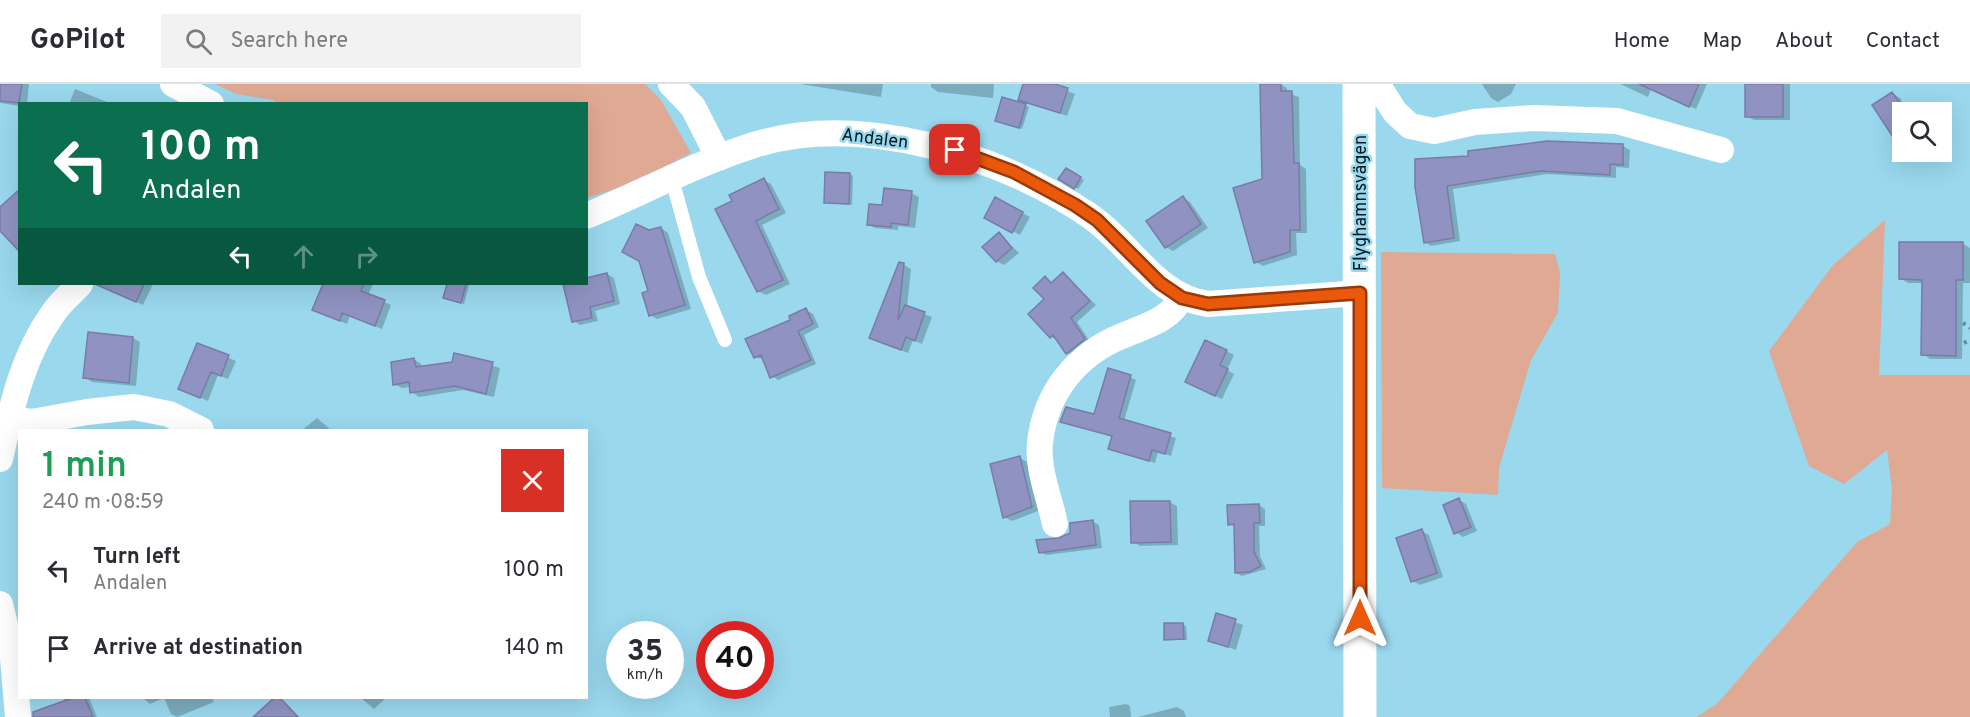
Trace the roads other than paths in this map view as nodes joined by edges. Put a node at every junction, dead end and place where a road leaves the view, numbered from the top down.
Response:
1 (173, 84) edge
2 (671, 84) edge
3 (1359, 84) edge
4 (1377, 84) edge
5 (207, 102) edge
6 (1721, 150) dead end
7 (719, 158) junction
8 (672, 179) junction
9 (588, 215) edge
10 (79, 285) edge
11 (1360, 293) junction
12 (1182, 298) junction
13 (725, 340) dead end
14 (9, 419) junction
15 (199, 429) edge
16 (0, 459) edge
17 (1055, 524) dead end
18 (0, 604) edge
19 (18, 717) edge
20 (1360, 717) edge

1 - 5 street
2 - 7 street
3 - 11 street, Flyghamnsvägen
4 - 6 street
7 - 8 street, Andalen
7 - 12 street, Andalen
8 - 9 street, Andalen
8 - 13 lane
10 - 14 street
11 - 12 street, Andalen
11 - 20 street, Flyghamnsvägen
12 - 17 street
14 - 15 street
14 - 16 street
18 - 19 street

